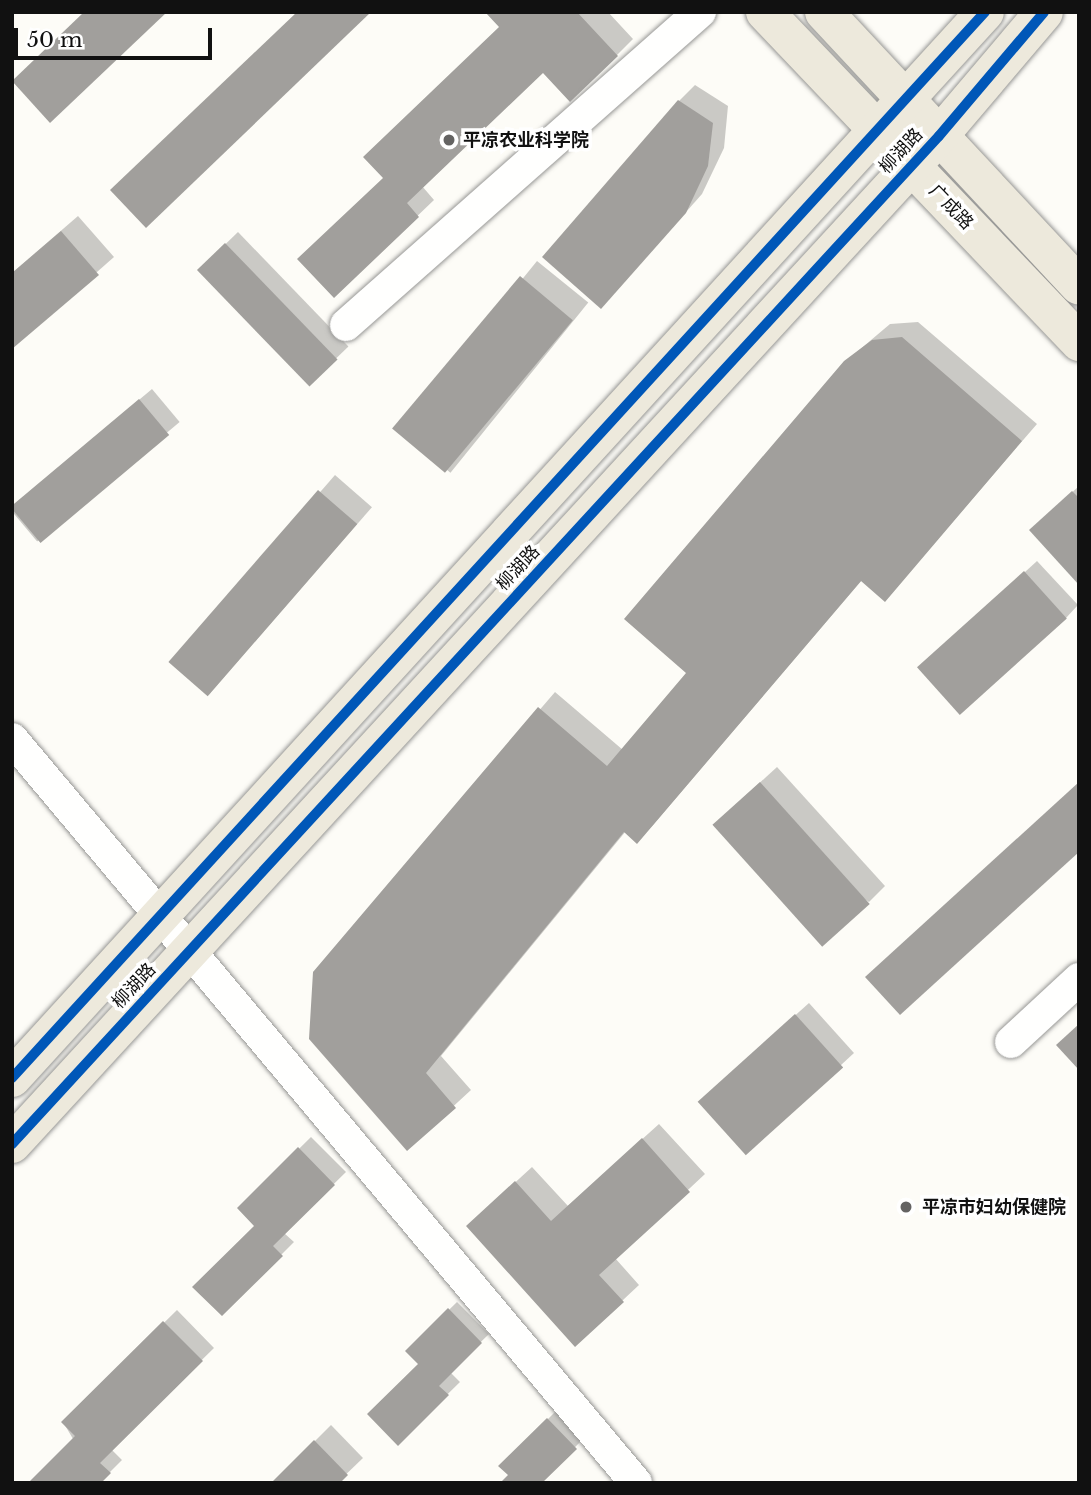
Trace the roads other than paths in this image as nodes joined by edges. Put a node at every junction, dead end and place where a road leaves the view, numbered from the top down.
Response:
1 (700, 12) edge
2 (765, 12) edge
3 (824, 12) edge
4 (985, 12) edge
5 (1044, 12) edge
6 (908, 103) junction
7 (878, 135) junction
8 (939, 136) junction
9 (911, 166) junction
10 (1079, 285) edge
11 (346, 324) dead end
12 (1079, 342) edge
13 (12, 739) edge
14 (163, 914) junction
15 (192, 948) junction
16 (1079, 979) edge
17 (1011, 1042) dead end
18 (12, 1078) edge
19 (12, 1144) edge
20 (636, 1483) edge

1 - 11 street
2 - 7 main road, 广成路
3 - 6 main road
4 - 6 main road, 柳湖路
5 - 8 main road, 柳湖路
6 - 7 main road, 柳湖路
6 - 8 main road
7 - 9 main road, 广成路
7 - 14 main road, 柳湖路
8 - 9 main road, 柳湖路
8 - 10 main road
9 - 12 main road, 广成路
9 - 15 main road, 柳湖路
13 - 14 street
14 - 15 street
14 - 18 main road, 柳湖路
15 - 19 main road, 柳湖路
15 - 20 street
16 - 17 street

